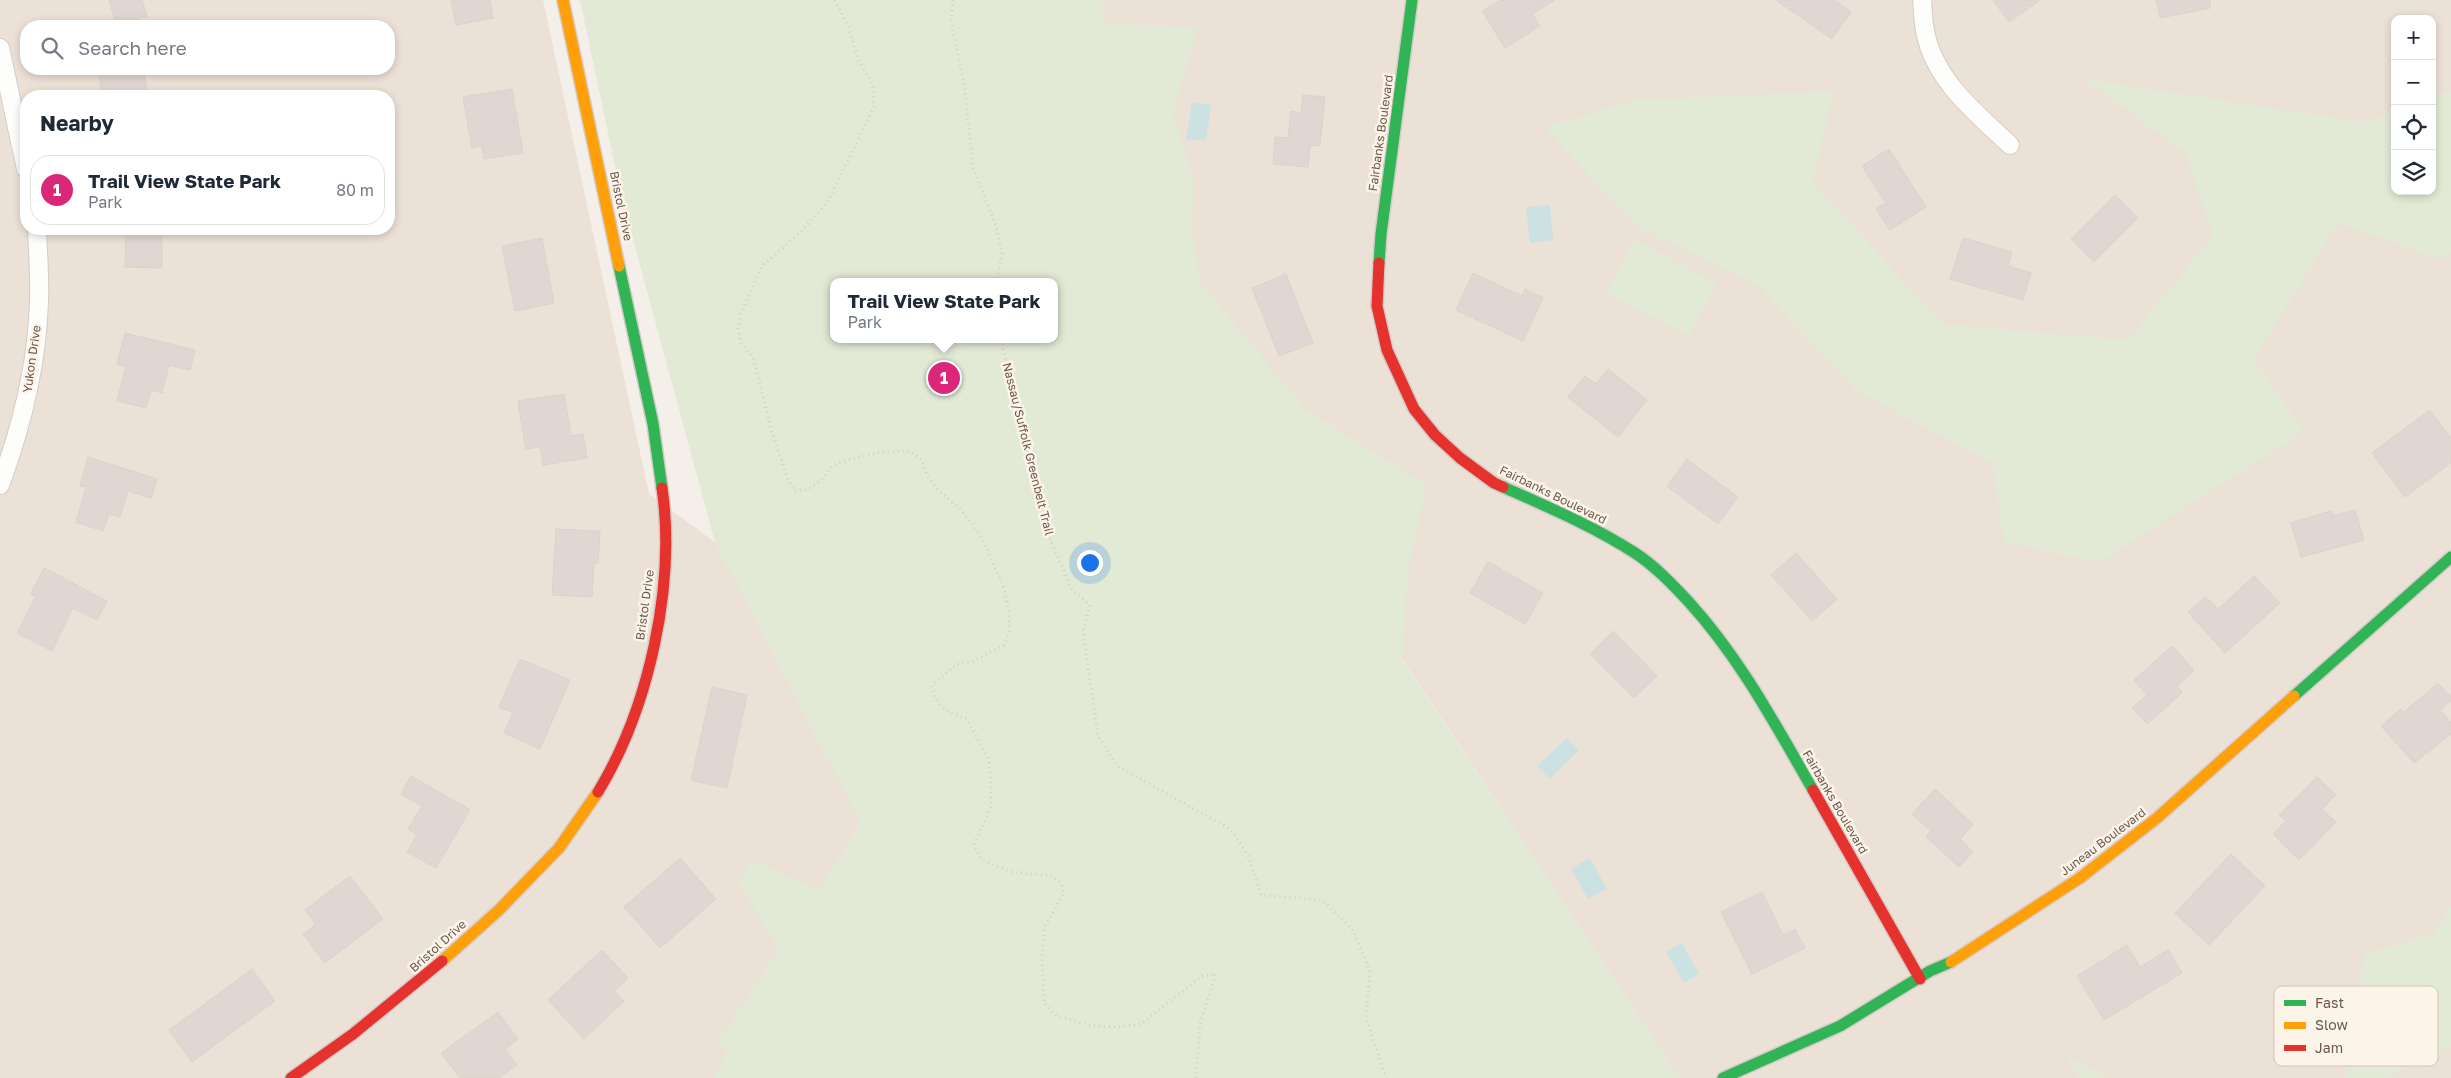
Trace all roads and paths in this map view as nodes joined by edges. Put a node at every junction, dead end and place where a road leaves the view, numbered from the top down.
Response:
1 (563, 0) edge
2 (835, 0) edge
3 (953, 0) edge
4 (1412, 0) edge
5 (1922, 0) edge
6 (0, 48) edge
7 (20, 141) edge
8 (2010, 145) dead end
9 (37, 235) edge
10 (999, 278) edge
11 (1002, 343) edge
12 (0, 485) edge
13 (2451, 557) edge
14 (1920, 978) junction
15 (291, 1078) edge
16 (1196, 1078) edge
17 (1386, 1078) edge
18 (1724, 1078) edge

1 - 15 street, Bristol Drive
2 - 16 path
3 - 10 path
4 - 14 street, Fairbanks Boulevard
5 - 8 street
6 - 7 street
9 - 12 street, Yukon Drive
11 - 17 path, Nassau/Suffolk Greenbelt Trail
13 - 14 street, Juneau Boulevard
14 - 18 street, Juneau Boulevard

